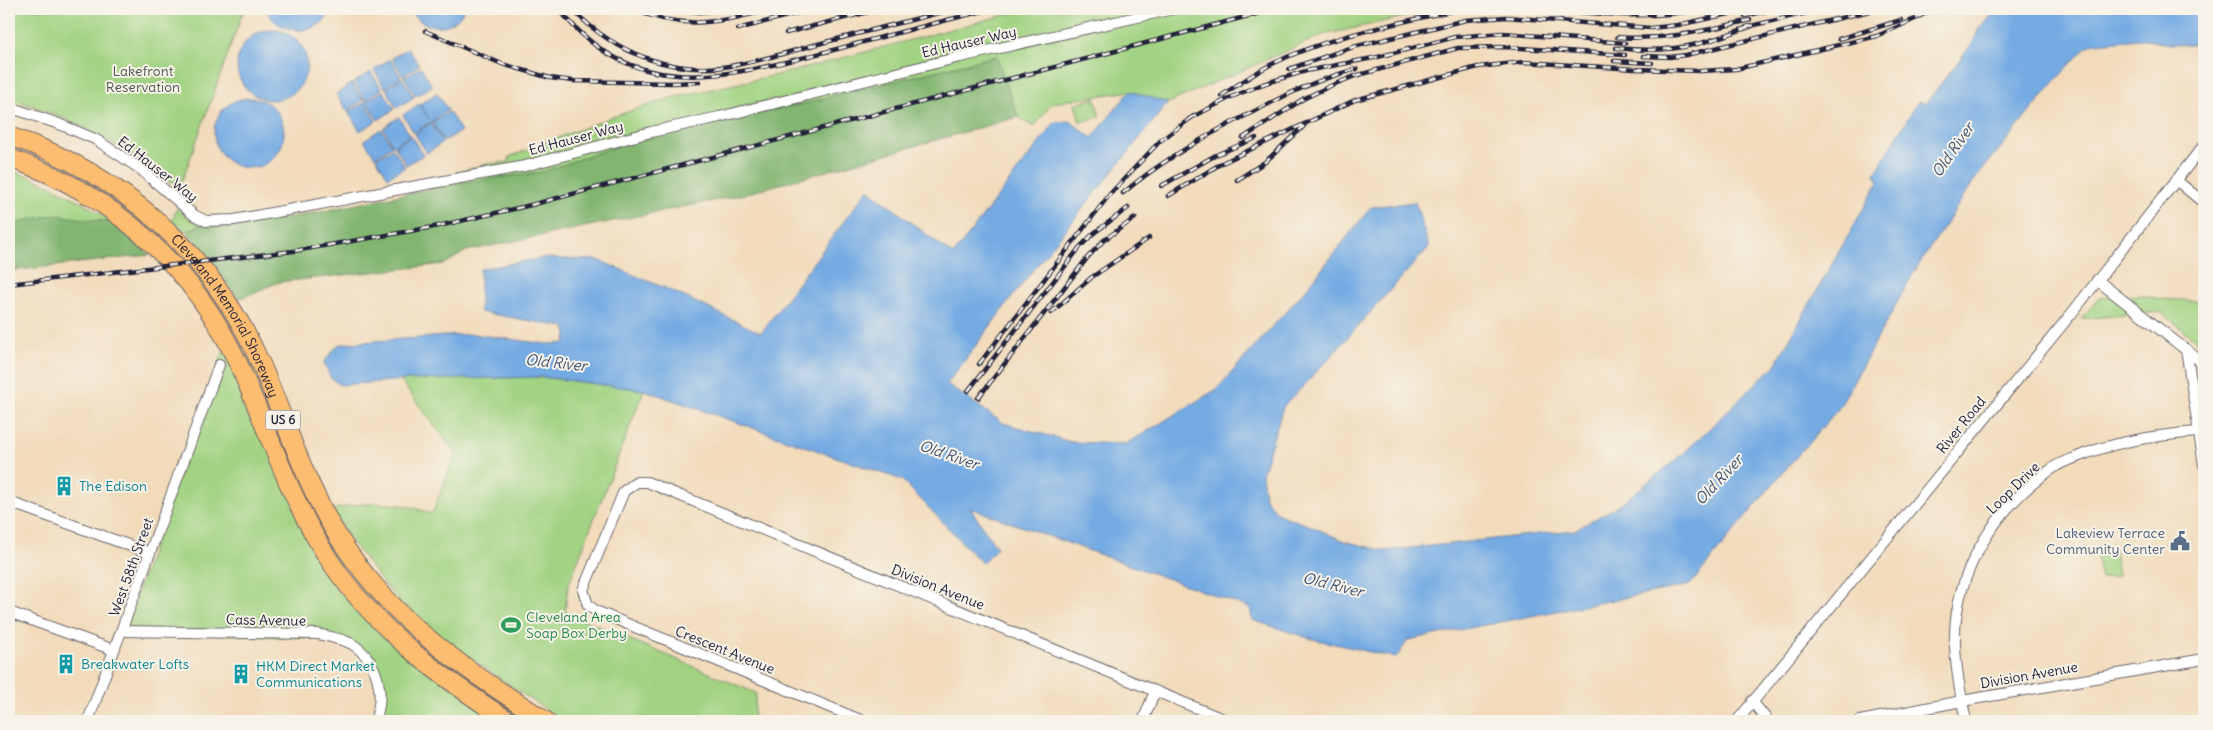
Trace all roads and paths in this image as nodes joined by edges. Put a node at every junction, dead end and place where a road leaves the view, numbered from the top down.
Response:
1 (1173, 9) edge
2 (9, 107) edge
3 (9, 136) edge
4 (2204, 145) edge
5 (9, 158) edge
6 (2176, 180) junction
7 (2204, 203) edge
8 (2097, 280) junction
9 (2186, 349) junction
10 (2204, 364) edge
11 (219, 365) dead end
12 (2198, 432) junction
13 (2204, 465) edge
14 (9, 502) edge
15 (150, 554) junction
16 (584, 596) joint
17 (9, 612) edge
18 (123, 631) junction
19 (114, 650) junction
20 (2204, 659) edge
21 (1155, 691) junction
22 (1962, 700) junction
23 (1752, 701) junction
24 (88, 721) edge
25 (375, 721) edge
26 (509, 721) edge
27 (546, 721) edge
28 (862, 721) edge
29 (1143, 721) edge
30 (1228, 721) edge
31 (1737, 721) edge
32 (1768, 721) edge
33 (1860, 721) edge
34 (1966, 721) edge

1 - 2 street, Ed Hauser Way
3 - 27 highway, Cleveland Memorial Shoreway / US 6
4 - 6 street, River Road
5 - 26 highway, Cleveland Memorial Shoreway / US 6
6 - 7 street
6 - 8 street, River Road
8 - 9 street
8 - 23 street, River Road
9 - 10 street
9 - 12 street
11 - 15 street, West 58th Street
12 - 13 street
12 - 22 street, Loop Drive
14 - 15 street
15 - 18 street, West 58th Street
16 - 21 street, Division Avenue
16 - 28 street, Crescent Avenue
17 - 19 street
18 - 19 street, West 58th Street
18 - 25 street, Cass Avenue
19 - 24 street, West 58th Street
20 - 22 street, Division Avenue
21 - 29 street
21 - 30 street, Division Avenue
22 - 33 street, Division Avenue
22 - 34 street, Loop Drive
23 - 31 street, River Road
23 - 32 street

